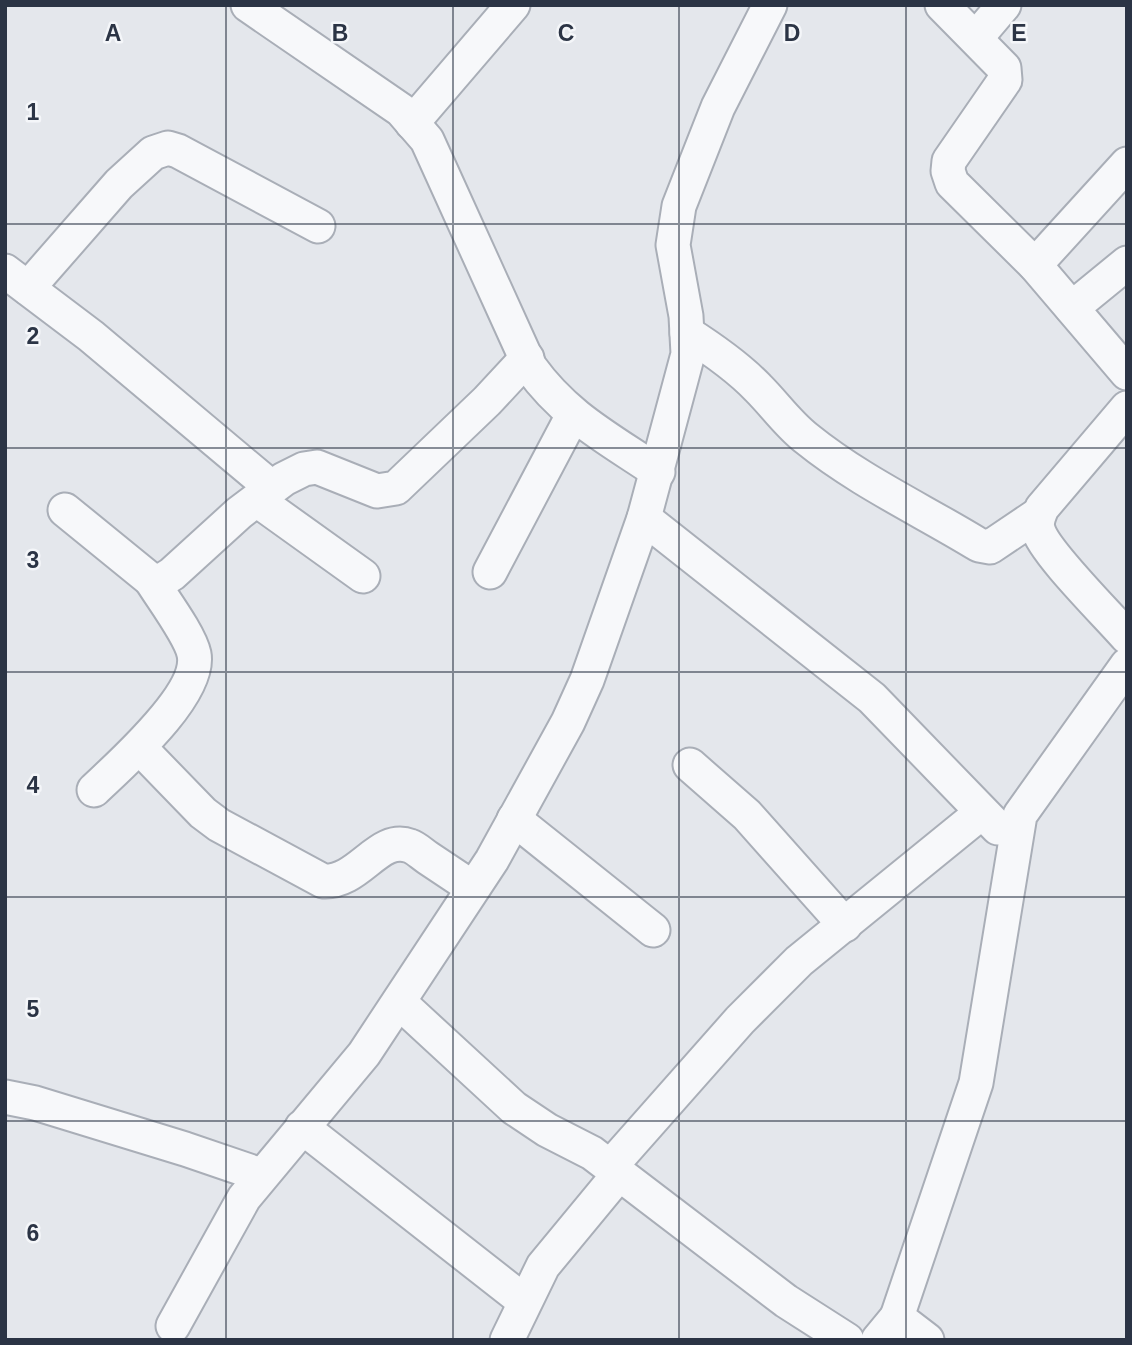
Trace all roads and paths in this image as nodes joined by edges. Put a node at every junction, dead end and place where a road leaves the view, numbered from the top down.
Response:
1 (247, 5) edge
2 (513, 5) edge
3 (770, 5) edge
4 (942, 5) edge
5 (1004, 5) edge
6 (976, 38) junction
7 (412, 123) junction
8 (1127, 164) edge
9 (318, 226) dead end
10 (1127, 263) edge
11 (1035, 265) junction
12 (17, 279) edge
13 (1072, 308) junction
14 (687, 333) junction
15 (527, 358) junction
16 (1127, 373) edge
17 (1127, 408) edge
18 (573, 415) junction
19 (658, 472) junction
20 (265, 494) junction
21 (65, 510) dead end
22 (1040, 514) junction
23 (644, 518) junction
24 (490, 572) dead end
25 (363, 576) dead end
26 (151, 580) junction
27 (1127, 637) edge
28 (1127, 666) edge
29 (139, 747) junction
30 (690, 765) dead end
31 (94, 790) dead end
32 (982, 813) junction
33 (514, 819) junction
34 (1015, 844) junction
35 (473, 888) junction
36 (845, 925) junction
37 (653, 930) dead end
38 (399, 1002) junction
39 (5, 1097) edge
40 (302, 1127) junction
41 (615, 1170) junction
42 (261, 1175) junction
43 (524, 1301) junction
44 (173, 1326) dead end
45 (887, 1328) edge
46 (507, 1340) edge
47 (847, 1340) edge
48 (927, 1340) edge

1 - 7 street
2 - 7 street
3 - 14 street
4 - 6 street
5 - 6 street
6 - 11 street
7 - 15 street
8 - 11 street
9 - 12 street
10 - 13 street
11 - 13 street
12 - 20 street
13 - 16 street
14 - 19 street
14 - 22 street
15 - 18 street
15 - 20 street
17 - 22 street
18 - 19 street
18 - 24 street
19 - 23 street
20 - 25 street
20 - 26 street
21 - 26 street
22 - 27 street
23 - 32 street
23 - 33 street
26 - 29 street
28 - 34 street
29 - 31 street
29 - 35 street
30 - 36 street
32 - 34 street
32 - 36 street
33 - 35 street
33 - 37 street
34 - 45 street
35 - 38 street
36 - 41 street
38 - 40 street
38 - 41 street
39 - 42 street
40 - 42 street
40 - 43 street
41 - 43 street
41 - 47 street
42 - 44 street
43 - 46 street
45 - 48 street

